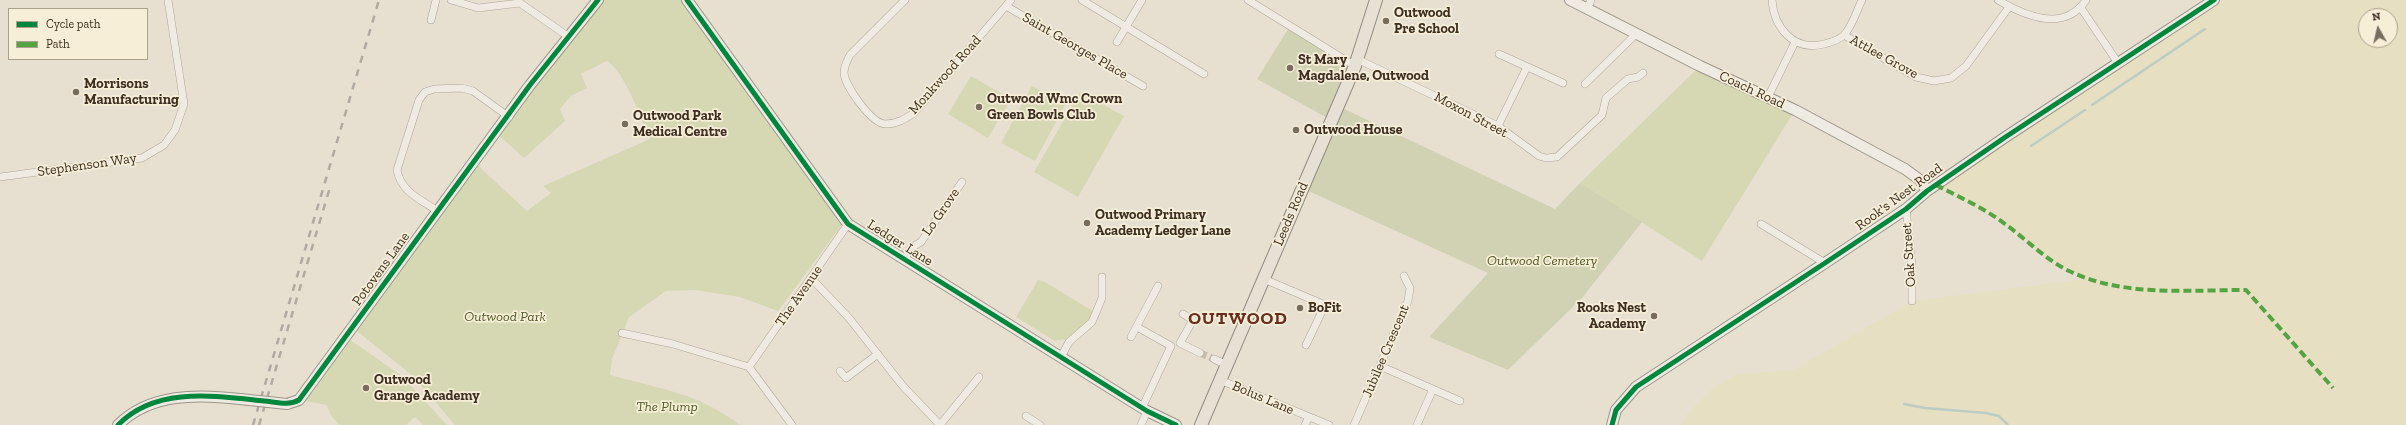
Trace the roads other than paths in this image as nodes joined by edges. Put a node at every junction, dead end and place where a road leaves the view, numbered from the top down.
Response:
1 (168, 0) edge
2 (436, 0) edge
3 (451, 0) edge
4 (598, 0) edge
5 (687, 0) edge
6 (905, 0) edge
7 (1082, 0) edge
8 (1142, 0) edge
9 (1248, 0) edge
10 (1376, 0) edge
11 (1570, 0) edge
12 (1772, 0) edge
13 (1862, 0) edge
14 (1998, 0) edge
15 (2086, 0) edge
16 (2214, 0) edge
17 (1009, 3) edge
18 (1589, 4) edge
19 (2009, 7) junction
20 (2080, 8) junction
21 (431, 20) dead end
22 (1125, 26) junction
23 (1636, 34) junction
24 (1844, 35) junction
25 (569, 37) junction
26 (1117, 42) dead end
27 (1794, 42) junction
28 (1499, 54) dead end
29 (1356, 63) junction
30 (2118, 63) junction
31 (1527, 67) junction
32 (1643, 73) dead end
33 (1204, 74) dead end
34 (1563, 83) dead end
35 (1585, 84) dead end
36 (1143, 86) dead end
37 (1768, 97) junction
38 (509, 116) junction
39 (1498, 126) junction
40 (0, 177) edge
41 (962, 182) dead end
42 (1926, 191) junction
43 (1906, 209) junction
44 (438, 212) junction
45 (848, 224) junction
46 (1761, 224) dead end
47 (904, 259) junction
48 (1826, 263) junction
49 (1102, 276) dead end
50 (1404, 276) dead end
51 (812, 279) junction
52 (1264, 279) junction
53 (1158, 286) dead end
54 (1912, 301) dead end
55 (1183, 314) dead end
56 (1137, 327) junction
57 (622, 333) dead end
58 (1131, 337) dead end
59 (1306, 345) dead end
60 (1200, 353) tunnel mouth
61 (878, 354) junction
62 (1061, 357) junction
63 (1214, 359) tunnel mouth
64 (1227, 365) junction
65 (1380, 366) junction
66 (750, 368) junction
67 (840, 371) dead end
68 (979, 377) dead end
69 (1220, 380) junction
70 (1433, 389) junction
71 (1460, 401) dead end
72 (1145, 409) junction
73 (1026, 416) dead end
74 (1309, 417) junction
75 (118, 425) edge
76 (792, 425) edge
77 (1040, 425) edge
78 (1141, 425) edge
79 (1176, 425) edge
80 (1201, 425) edge
81 (1305, 425) edge
82 (1328, 425) edge
83 (1354, 425) edge
84 (1417, 425) edge
85 (1612, 425) edge

1 - 40 street, Stephenson Way
2 - 21 street
3 - 25 street
4 - 25 street, Potovens Lane
5 - 45 street, Ledger Lane
6 - 17 street, Monkwood Road
7 - 22 street
8 - 22 street
9 - 29 street, Moxon Street
10 - 29 main road, Leeds Road
11 - 18 street, Coach Road
12 - 27 street
13 - 24 street
14 - 19 street
15 - 20 street
16 - 30 street, Rook's Nest Road
17 - 36 street, Saint Georges Place
18 - 23 street, Coach Road
19 - 20 street
19 - 24 street, Attlee Grove
20 - 30 street
22 - 26 street
22 - 33 street
23 - 35 street
23 - 37 street, Coach Road
24 - 27 street
25 - 38 street, Potovens Lane
27 - 37 street
28 - 31 street
29 - 39 street, Moxon Street
29 - 52 main road, Leeds Road
30 - 42 street, Rook's Nest Road
31 - 34 street
31 - 39 street
32 - 39 street, Moxon Street
37 - 42 street, Coach Road
38 - 44 street, Potovens Lane
38 - 44 street
41 - 47 street, Lo Grove
42 - 43 street, Rook's Nest Road
43 - 48 street, Rook's Nest Road
43 - 54 street, Oak Street
44 - 75 street, Potovens Lane, bridge
45 - 47 street, Ledger Lane
45 - 51 street, The Avenue
46 - 48 street
47 - 62 street, Ledger Lane
48 - 85 street, Rook's Nest Road
49 - 62 street
50 - 65 street, Jubilee Crescent
51 - 61 street
51 - 66 street, The Avenue
52 - 59 street
52 - 64 main road, Leeds Road
53 - 56 street
55 - 60 street
56 - 58 street
56 - 72 street
57 - 66 street
61 - 67 street
61 - 68 street
62 - 72 street, Ledger Lane
63 - 64 street
64 - 69 main road, Leeds Road
65 - 70 street
65 - 83 street, Jubilee Crescent
66 - 76 street
69 - 74 street, Bolus Lane
69 - 80 main road, Leeds Road
70 - 71 street
70 - 84 street
72 - 78 street
72 - 79 street, Ledger Lane
73 - 77 street
74 - 81 street
74 - 82 street, Bolus Lane

